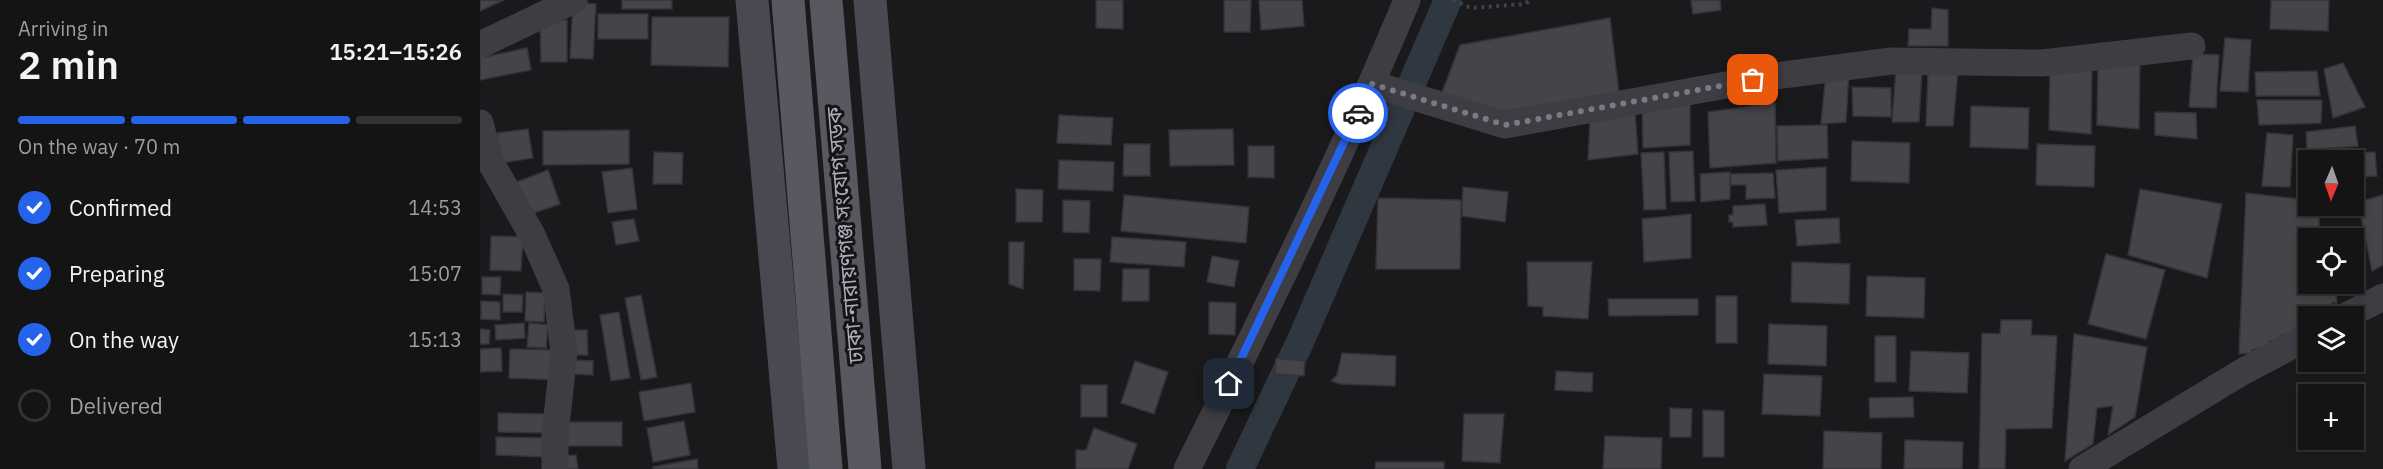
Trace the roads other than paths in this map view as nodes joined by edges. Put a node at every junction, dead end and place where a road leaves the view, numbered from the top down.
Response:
1 (574, 0) edge
2 (752, 0) edge
3 (788, 0) edge
4 (826, 0) edge
5 (870, 0) edge
6 (1407, 0) edge
7 (480, 45) edge
8 (2192, 46) dead end
9 (1373, 84) junction
10 (480, 123) edge
11 (2383, 297) edge
12 (2364, 307) edge
13 (2298, 342) edge
14 (555, 469) edge
15 (794, 469) edge
16 (825, 469) edge
17 (865, 469) edge
18 (909, 469) edge
19 (1187, 469) edge
20 (2082, 469) edge

1 - 7 street
2 - 15 street
3 - 16 main road, ঢাকা-নারায়ণগঞ্জ সংযোগ সড়ক
4 - 17 main road, ঢাকা-নারায়ণগঞ্জ সংযোগ সড়ক
5 - 18 street
6 - 9 street
8 - 9 street
9 - 19 street
10 - 14 street
11 - 12 street
13 - 20 street

